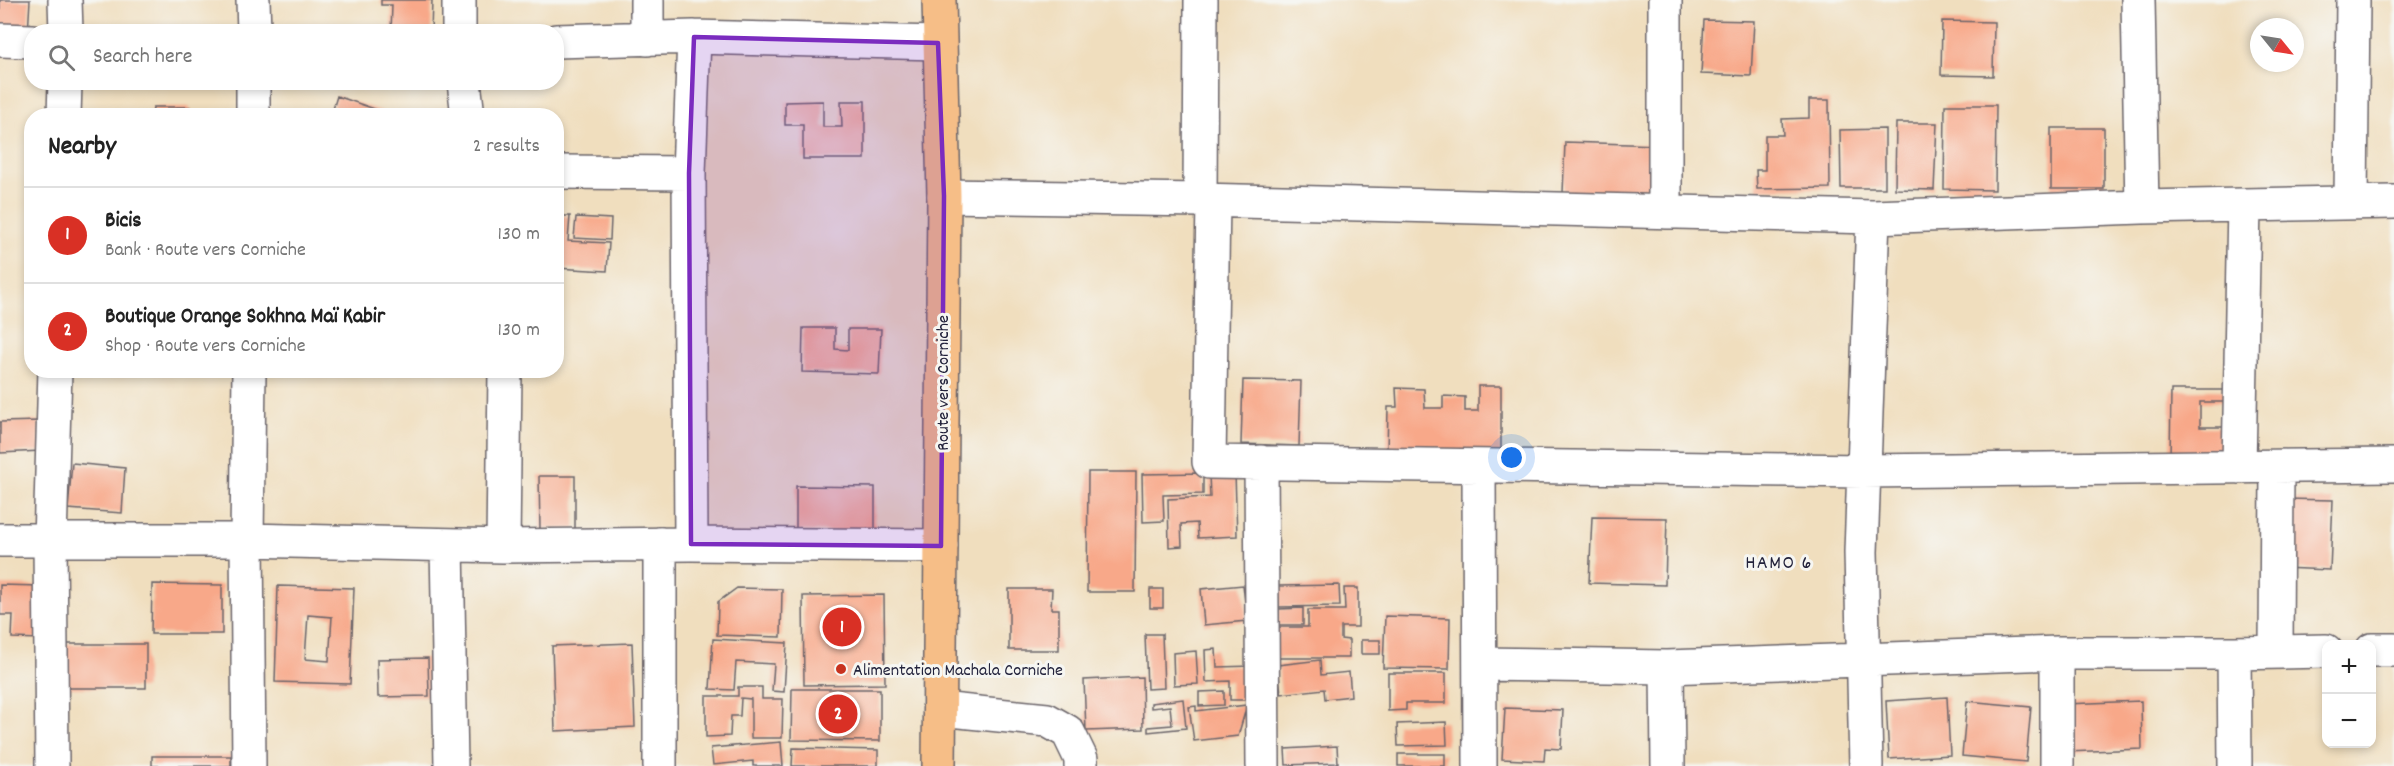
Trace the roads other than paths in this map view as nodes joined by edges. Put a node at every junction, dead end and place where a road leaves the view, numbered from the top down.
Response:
1 (65, 0) edge
2 (253, 0) edge
3 (459, 0) edge
4 (647, 0) edge
5 (939, 0) edge
6 (1201, 0) edge
7 (1665, 0) edge
8 (2138, 0) edge
9 (2353, 0) edge
10 (66, 24) edge
11 (254, 24) edge
12 (459, 24) edge
13 (694, 37) junction
14 (648, 39) junction
15 (0, 40) edge
16 (24, 41) edge
17 (564, 41) edge
18 (938, 43) junction
19 (65, 90) edge
20 (254, 90) edge
21 (465, 90) edge
22 (64, 108) edge
23 (253, 108) edge
24 (467, 108) edge
25 (564, 172) edge
26 (689, 173) junction
27 (944, 196) junction
28 (1206, 200) junction
29 (2351, 201) junction
30 (2394, 202) edge
31 (2244, 205) junction
32 (2142, 207) junction
33 (1665, 212) junction
34 (1873, 217) junction
35 (56, 378) edge
36 (249, 378) edge
37 (505, 378) edge
38 (1261, 462) junction
39 (2394, 465) edge
40 (1479, 466) junction
41 (2239, 467) junction
42 (2277, 467) junction
43 (1863, 471) junction
44 (0, 540) edge
45 (247, 540) junction
46 (50, 542) junction
47 (676, 544) junction
48 (447, 545) junction
49 (503, 546) junction
50 (941, 546) junction
51 (2376, 650) edge
52 (2394, 650) edge
53 (2276, 651) junction
54 (2322, 651) edge
55 (2057, 653) junction
56 (2234, 653) junction
57 (1862, 659) junction
58 (1480, 664) junction
59 (1667, 667) junction
60 (940, 710) junction
61 (52, 766) edge
62 (249, 766) edge
63 (451, 766) edge
64 (660, 766) edge
65 (939, 766) edge
66 (1081, 766) edge
67 (1263, 766) edge
68 (1480, 766) edge
69 (1668, 766) edge
70 (1866, 766) edge
71 (2057, 766) edge
72 (2235, 766) edge

1 - 10 street
2 - 11 street
3 - 12 street
4 - 14 street
5 - 18 main road, Route vers Corniche
6 - 28 street
7 - 33 street
8 - 32 street
9 - 29 street
13 - 14 street
13 - 18 street
13 - 26 street
14 - 17 street
15 - 16 street
18 - 27 main road, Route vers Corniche
19 - 22 street
20 - 23 street
21 - 24 street
25 - 26 street
26 - 47 street
27 - 28 street
27 - 50 main road, Route vers Corniche
28 - 33 street
28 - 38 street
29 - 30 street
29 - 31 street
31 - 32 street
31 - 41 street
32 - 34 street
33 - 34 street
34 - 43 street
35 - 46 street
36 - 45 street
37 - 49 street
38 - 40 street
38 - 67 street
39 - 42 street
40 - 43 street
40 - 58 street
41 - 42 street
41 - 43 street
42 - 53 street
43 - 57 street
44 - 46 street
45 - 46 street
45 - 48 street
45 - 62 street
46 - 61 street
47 - 49 street
47 - 50 street
47 - 64 street
48 - 49 street
48 - 63 street
50 - 60 main road, Route vers Corniche
51 - 52 street
53 - 54 street
53 - 56 street
55 - 56 street
55 - 57 street
55 - 71 street
56 - 72 street
57 - 59 street
57 - 70 street
58 - 59 street
58 - 68 street
59 - 69 street
60 - 65 main road, Route vers Corniche
60 - 66 street

